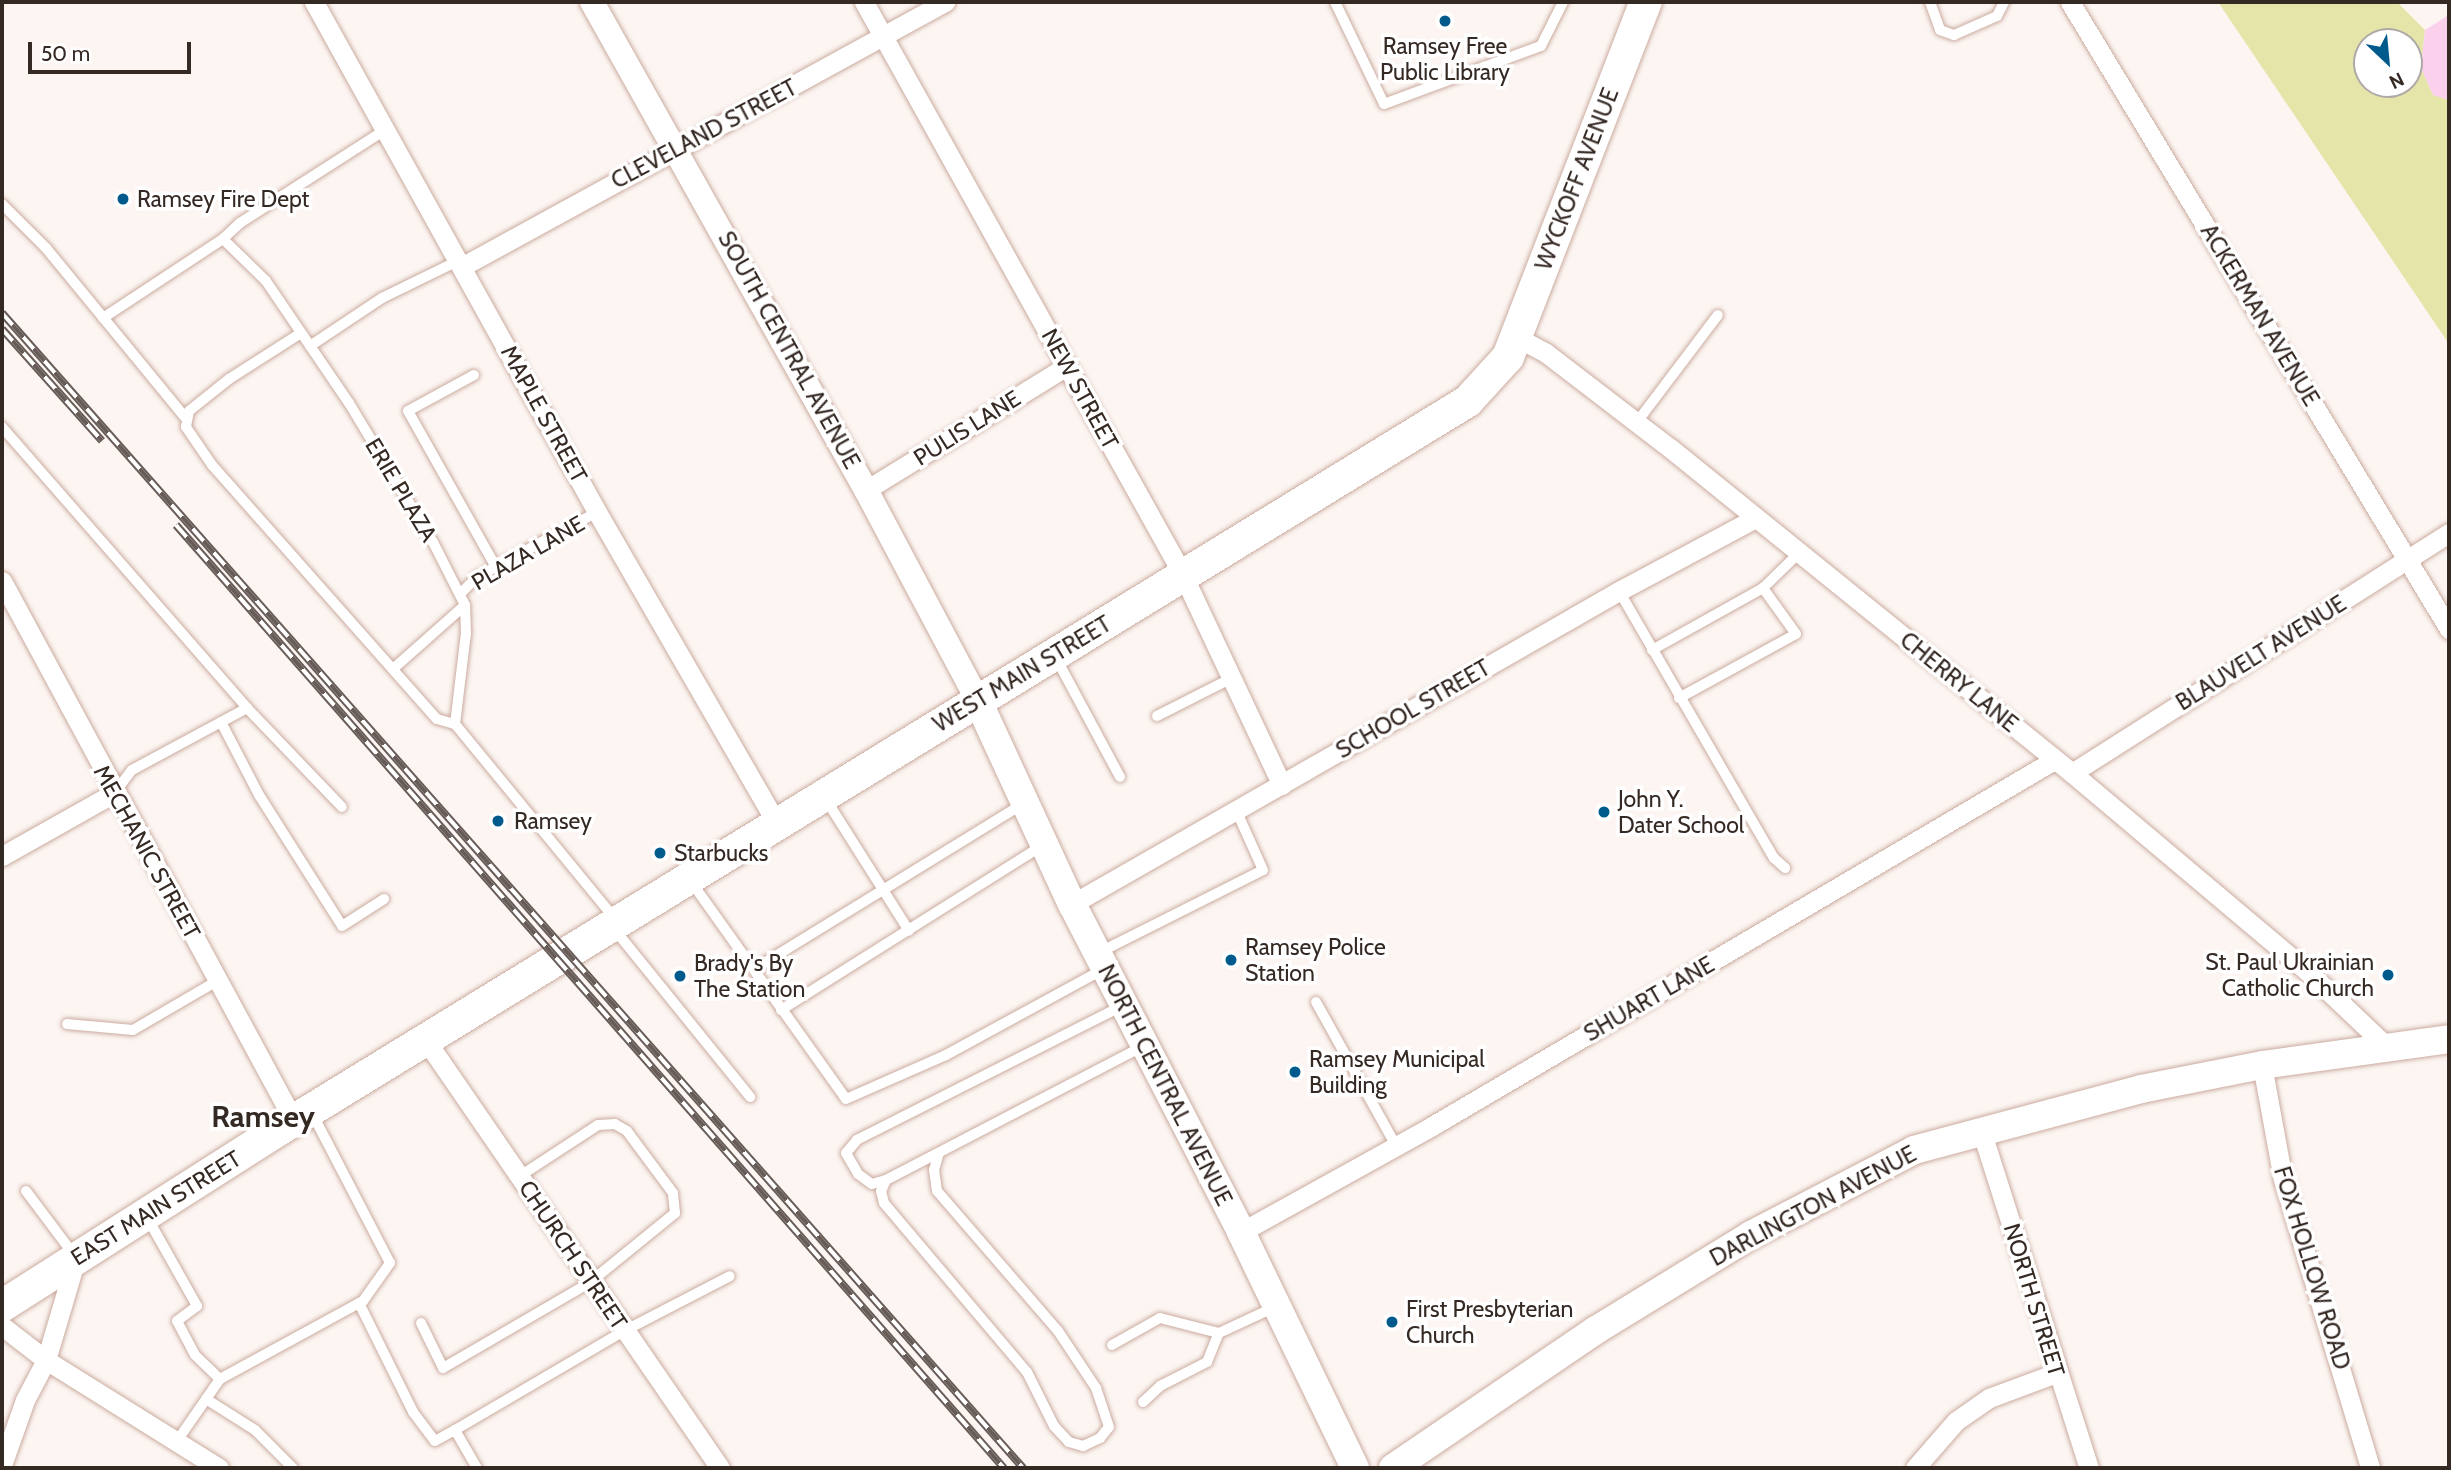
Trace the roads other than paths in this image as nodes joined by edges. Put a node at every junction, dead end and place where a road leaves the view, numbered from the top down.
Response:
1 (314, 2) edge
2 (592, 2) edge
3 (864, 2) edge
4 (945, 2) edge
5 (1335, 2) edge
6 (1563, 2) edge
7 (1646, 2) edge
8 (1930, 2) edge
9 (2004, 2) edge
10 (2070, 2) edge
11 (883, 38) junction
12 (388, 128) junction
13 (677, 148) junction
14 (2, 204) edge
15 (223, 239) junction
16 (461, 263) junction
17 (1718, 315) dead end
18 (103, 318) junction
19 (301, 333) junction
20 (310, 346) junction
21 (1512, 347) junction
22 (1067, 366) junction
23 (474, 375) dead end
24 (185, 417) junction
25 (1637, 422) junction
26 (2, 427) edge
27 (866, 490) junction
28 (597, 512) junction
29 (1756, 519) junction
30 (2449, 533) edge
31 (1800, 553) junction
32 (2408, 560) junction
33 (496, 567) junction
34 (1183, 575) junction
35 (2, 581) edge
36 (1763, 588) junction
37 (1619, 591) junction
38 (460, 594) junction
39 (465, 605) junction
40 (2449, 629) edge
41 (1652, 650) junction
42 (1054, 654) junction
43 (393, 669) junction
44 (1232, 678) junction
45 (1679, 698) junction
46 (978, 701) junction
47 (247, 708) junction
48 (1157, 716) dead end
49 (221, 722) junction
50 (455, 724) junction
51 (2054, 760) junction
52 (2072, 773) junction
53 (1120, 777) dead end
54 (1282, 785) junction
55 (114, 793) junction
56 (824, 796) junction
57 (1024, 803) junction
58 (342, 807) dead end
59 (1236, 810) junction
60 (778, 825) junction
61 (1043, 844) junction
62 (2, 856) edge
63 (1785, 868) dead end
64 (689, 879) junction
65 (883, 891) junction
66 (384, 899) dead end
67 (1072, 904) junction
68 (616, 925) junction
69 (909, 931) junction
70 (1101, 961) junction
71 (756, 968) junction
72 (526, 980) joint
73 (217, 981) junction
74 (1317, 1002) dead end
75 (1123, 1006) junction
76 (781, 1010) junction
77 (67, 1024) dead end
78 (2449, 1039) edge
79 (426, 1042) junction
80 (1143, 1046) junction
81 (2386, 1046) junction
82 (2262, 1065) junction
83 (750, 1097) dead end
84 (302, 1116) junction
85 (1981, 1130) junction
86 (1395, 1146) junction
87 (939, 1153) junction
88 (520, 1176) junction
89 (886, 1180) junction
90 (26, 1192) dead end
91 (146, 1215) junction
92 (1241, 1232) junction
93 (76, 1259) junction
94 (730, 1276) dead end
95 (589, 1283) junction
96 (359, 1303) junction
97 (2, 1306) edge
98 (1276, 1307) junction
99 (421, 1323) dead end
100 (2, 1326) edge
101 (624, 1331) junction
102 (1219, 1333) junction
103 (1112, 1345) dead end
104 (46, 1360) junction
105 (2056, 1373) junction
106 (219, 1379) junction
107 (206, 1399) junction
108 (1143, 1402) dead end
109 (455, 1430) junction
110 (177, 1441) junction
111 (2, 1465) edge
112 (219, 1468) edge
113 (293, 1468) edge
114 (477, 1468) edge
115 (720, 1468) edge
116 (1355, 1468) edge
117 (1393, 1468) edge
118 (1915, 1468) edge
119 (2089, 1468) edge
120 (2370, 1468) edge

1 - 12 street, MAPLE STREET
2 - 13 street, SOUTH CENTRAL AVENUE
3 - 11 street, NEW STREET
4 - 11 street, CLEVELAND STREET
5 - 6 lane
7 - 21 main road, WYCKOFF AVENUE
8 - 9 lane
10 - 32 street, ACKERMAN AVENUE
11 - 13 street, CLEVELAND STREET
11 - 22 street, NEW STREET
12 - 15 lane
12 - 16 street, MAPLE STREET
13 - 16 street, CLEVELAND STREET
13 - 27 street, SOUTH CENTRAL AVENUE
14 - 18 lane
15 - 18 lane
15 - 19 lane, ERIE PLAZA
16 - 20 lane, CLEVELAND STREET
16 - 28 street, MAPLE STREET
17 - 25 lane
18 - 24 lane
19 - 20 lane, ERIE PLAZA
19 - 24 lane
20 - 38 lane, ERIE PLAZA
21 - 25 street, CHERRY LANE
21 - 34 main road, WEST MAIN STREET
22 - 27 street, PULIS LANE
22 - 34 street, NEW STREET
23 - 33 lane
24 - 43 lane
25 - 29 street, CHERRY LANE
26 - 47 lane
27 - 46 street, SOUTH CENTRAL AVENUE
28 - 33 lane, PLAZA LANE
28 - 60 street, MAPLE STREET
29 - 31 street, CHERRY LANE
29 - 37 street, SCHOOL STREET
30 - 32 street, BLAUVELT AVENUE
31 - 36 lane
31 - 51 street, CHERRY LANE
32 - 40 street, ACKERMAN AVENUE
32 - 52 street, BLAUVELT AVENUE
33 - 38 lane, PLAZA LANE
34 - 42 main road, WEST MAIN STREET
34 - 44 street, NEW STREET
35 - 55 street, MECHANIC STREET
36 - 41 lane
36 - 45 lane
37 - 41 lane
37 - 54 street, SCHOOL STREET
38 - 39 lane, ERIE PLAZA
39 - 43 lane
39 - 50 lane, ERIE PLAZA
41 - 45 lane
42 - 46 main road, WEST MAIN STREET
42 - 53 lane
43 - 50 lane
44 - 48 lane
44 - 54 street, NEW STREET
45 - 63 lane
46 - 56 main road, WEST MAIN STREET
46 - 57 main road, NORTH CENTRAL AVENUE
47 - 49 lane
47 - 58 lane
49 - 55 lane
49 - 66 lane
50 - 68 lane
51 - 52 street, CHERRY LANE
51 - 86 street, SHUART LANE
52 - 81 street, CHERRY LANE
54 - 59 street, SCHOOL STREET
55 - 62 street
55 - 73 street, MECHANIC STREET
56 - 60 main road, WEST MAIN STREET
56 - 65 lane
57 - 61 main road, NORTH CENTRAL AVENUE
57 - 65 lane
59 - 67 street, SCHOOL STREET
59 - 70 lane
60 - 64 main road, WEST MAIN STREET
61 - 67 main road, NORTH CENTRAL AVENUE
61 - 69 lane
64 - 68 main road, WEST MAIN STREET
64 - 71 lane
65 - 69 lane
65 - 71 lane
67 - 70 main road, NORTH CENTRAL AVENUE
68 - 72 main road, WEST MAIN STREET
68 - 83 lane
69 - 76 lane
70 - 75 main road, NORTH CENTRAL AVENUE
70 - 76 lane
71 - 76 lane
72 - 79 main road, EAST MAIN STREET
73 - 77 lane
73 - 84 street, MECHANIC STREET
74 - 86 lane
75 - 80 main road, NORTH CENTRAL AVENUE
75 - 89 lane
78 - 81 main road, DARLINGTON AVENUE
79 - 84 main road, EAST MAIN STREET
79 - 88 street, CHURCH STREET
80 - 87 lane
80 - 92 main road, NORTH CENTRAL AVENUE
81 - 82 main road, DARLINGTON AVENUE
82 - 85 main road, DARLINGTON AVENUE
82 - 120 street, FOX HOLLOW ROAD
84 - 91 main road, EAST MAIN STREET
84 - 96 lane
85 - 105 street, NORTH STREET
85 - 117 main road, DARLINGTON AVENUE
86 - 92 street, SHUART LANE
87 - 89 lane
87 - 89 lane
88 - 95 street, CHURCH STREET
88 - 95 lane
90 - 93 lane
91 - 93 main road, EAST MAIN STREET
91 - 106 lane
92 - 98 main road, NORTH CENTRAL AVENUE
93 - 97 main road, EAST MAIN STREET
93 - 104 street
94 - 101 lane
95 - 99 lane
95 - 101 street, CHURCH STREET
96 - 106 lane
96 - 109 lane
98 - 102 lane
98 - 116 main road, NORTH CENTRAL AVENUE
100 - 104 street
101 - 109 lane
101 - 115 street, CHURCH STREET
102 - 103 lane
102 - 108 lane
104 - 110 street
104 - 111 street
105 - 118 street
105 - 119 street, NORTH STREET
106 - 107 lane
107 - 110 lane
107 - 113 lane
109 - 114 lane
110 - 112 street

